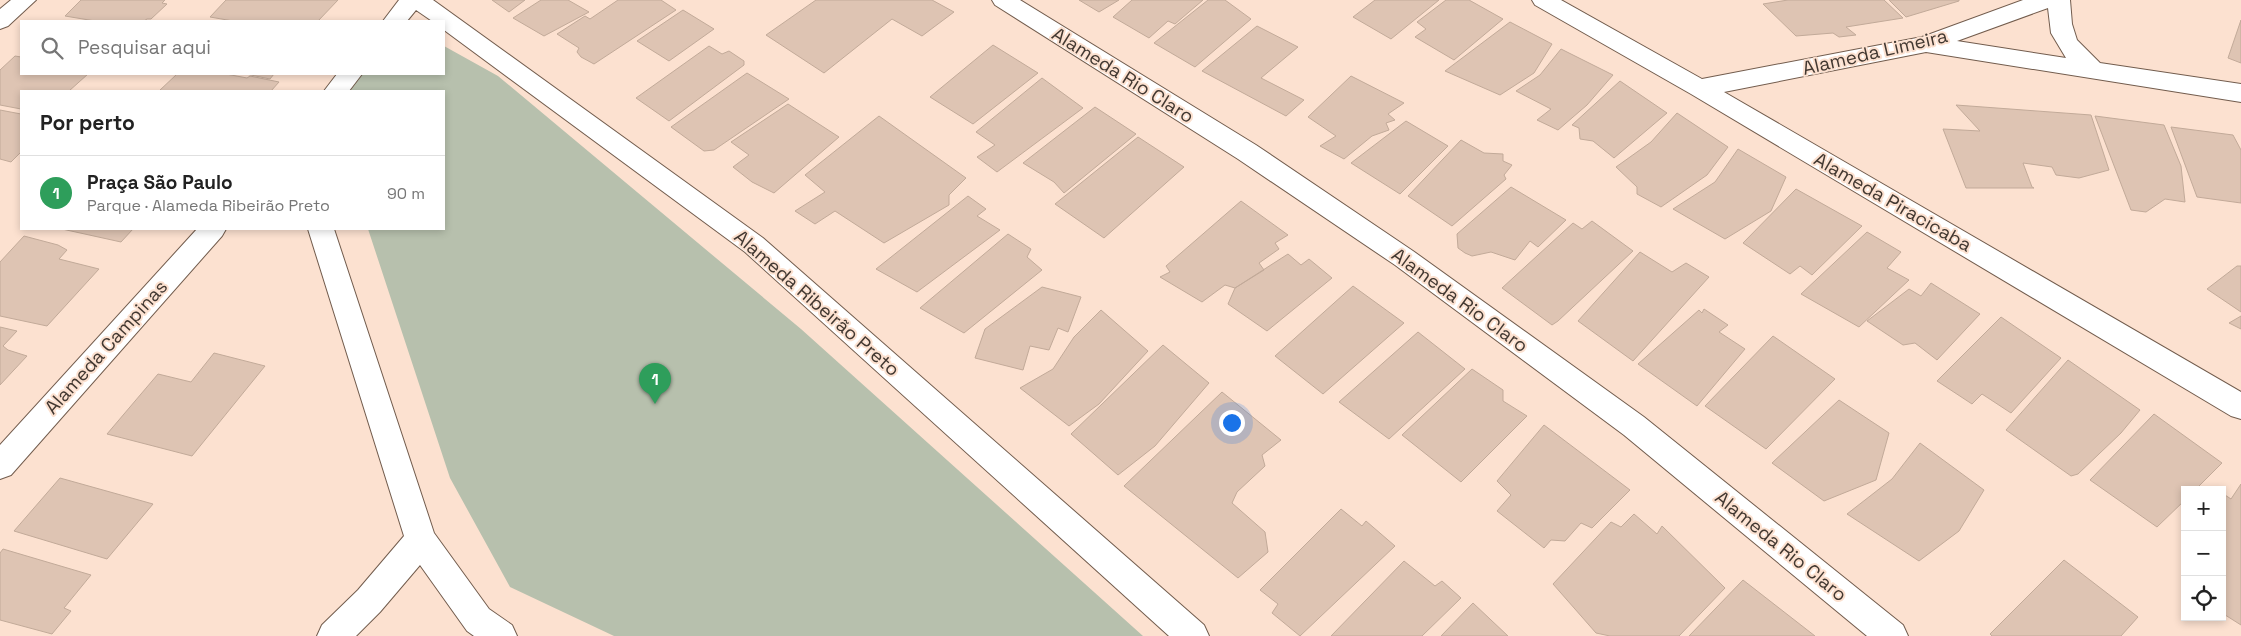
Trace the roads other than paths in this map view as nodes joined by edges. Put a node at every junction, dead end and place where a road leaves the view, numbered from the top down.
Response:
1 (25, 0) edge
2 (412, 0) edge
3 (418, 0) edge
4 (1003, 0) edge
5 (1543, 0) edge
6 (2046, 0) edge
7 (2058, 0) edge
8 (395, 20) edge
9 (0, 21) edge
10 (1926, 44) junction
11 (2094, 71) junction
12 (349, 75) edge
13 (1699, 88) junction
14 (337, 90) edge
15 (2241, 93) edge
16 (212, 230) edge
17 (321, 230) edge
18 (2241, 406) edge
19 (0, 466) edge
20 (421, 540) junction
21 (333, 636) edge
22 (501, 636) edge
23 (1193, 636) edge
24 (1892, 636) edge

1 - 9 street
2 - 8 street
3 - 23 street, Alameda Ribeirão Preto
4 - 24 street, Alameda Rio Claro
5 - 13 street, Alameda Piracicaba
6 - 10 street, Alameda Limeira
7 - 11 street
10 - 11 street
10 - 13 street, Alameda Limeira
11 - 15 street
12 - 14 street
13 - 18 street, Alameda Piracicaba
16 - 19 street, Alameda Campinas
17 - 20 street
20 - 21 street
20 - 22 street

